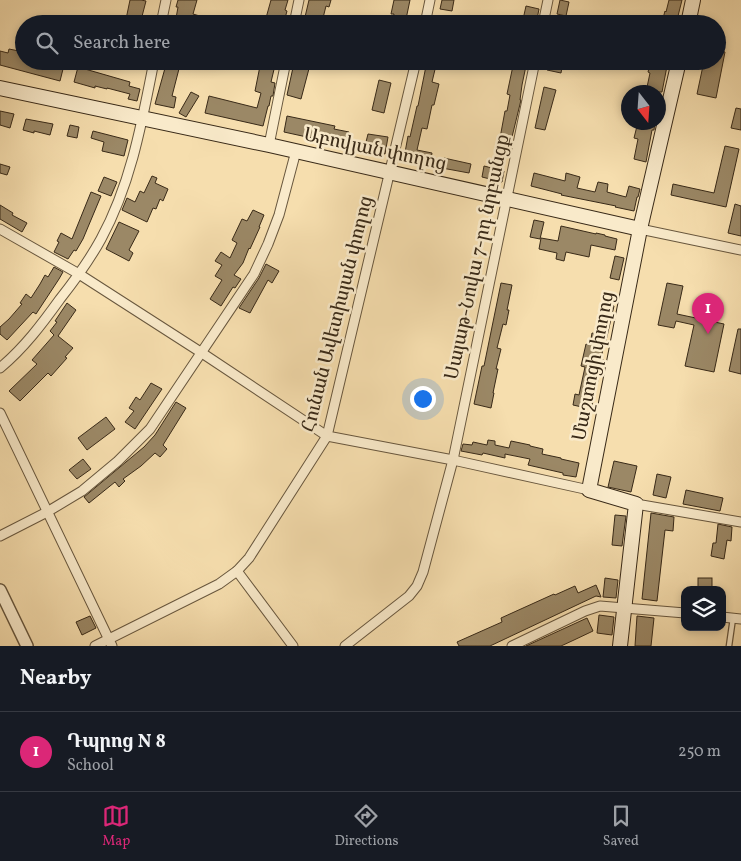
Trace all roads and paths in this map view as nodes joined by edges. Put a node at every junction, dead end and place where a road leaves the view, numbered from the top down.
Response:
1 (166, 0) edge
2 (299, 0) edge
3 (430, 0) edge
4 (548, 0) edge
5 (693, 0) edge
6 (163, 15) edge
7 (296, 15) edge
8 (427, 15) edge
9 (545, 15) edge
10 (690, 15) edge
11 (152, 70) edge
12 (284, 70) edge
13 (414, 70) edge
14 (533, 70) edge
15 (677, 70) edge
16 (0, 88) edge
17 (143, 118) junction
18 (269, 145) junction
19 (296, 151) junction
20 (390, 172) junction
21 (507, 198) junction
22 (0, 229) edge
23 (640, 229) junction
24 (741, 250) edge
25 (79, 274) junction
26 (202, 353) junction
27 (0, 368) edge
28 (0, 413) edge
29 (327, 436) junction
30 (453, 460) junction
31 (589, 490) junction
32 (636, 504) junction
33 (47, 512) junction
34 (741, 522) edge
35 (0, 536) edge
36 (237, 571) junction
37 (0, 590) edge
38 (625, 608) junction
39 (681, 613) edge
40 (737, 618) edge
41 (110, 643) edge
42 (27, 646) edge
43 (95, 646) edge
44 (293, 646) edge
45 (345, 646) edge
46 (512, 646) edge
47 (620, 646) edge
48 (729, 646) edge

1 - 6 street
2 - 7 street
3 - 8 street
4 - 9 street
5 - 10 main road
11 - 17 street
12 - 18 street
13 - 20 street, Հունան Ավետիսյան փողոց
14 - 21 street, Սայաթ-Նովա 7-րդ նրբանցք
15 - 23 main road, Մաշտոցի փողոց
16 - 17 main road, Աբովյան փողոց
17 - 18 main road, Աբովյան փողոց
17 - 25 street
18 - 19 main road, Աբովյան փողոց
19 - 20 main road, Աբովյան փողոց
19 - 26 street
20 - 21 main road, Աբովյան փողոց
20 - 29 street, Հունան Ավետիսյան փողոց
21 - 23 main road, Աբովյան փողոց
21 - 30 street, Սայաթ-Նովա 7-րդ նրբանցք
22 - 25 street
23 - 24 street, Աբովյան փողոց
23 - 31 main road, Մաշտոցի փողոց
25 - 26 street
25 - 27 street
26 - 29 street
26 - 33 street
28 - 33 street
29 - 30 street
29 - 36 street, Հունան Ավետիսյան փողոց
30 - 31 street
30 - 45 street, Սայաթ-Նովա 7-րդ նրբանցք
31 - 32 main road
32 - 34 street
32 - 38 main road
33 - 35 street
33 - 41 street
36 - 41 street, Հունան Ավետիսյան փողոց
36 - 44 street
37 - 42 street
38 - 39 street
38 - 46 street
38 - 47 main road
40 - 48 lane
41 - 43 street, Հունան Ավետիսյան փողոց

